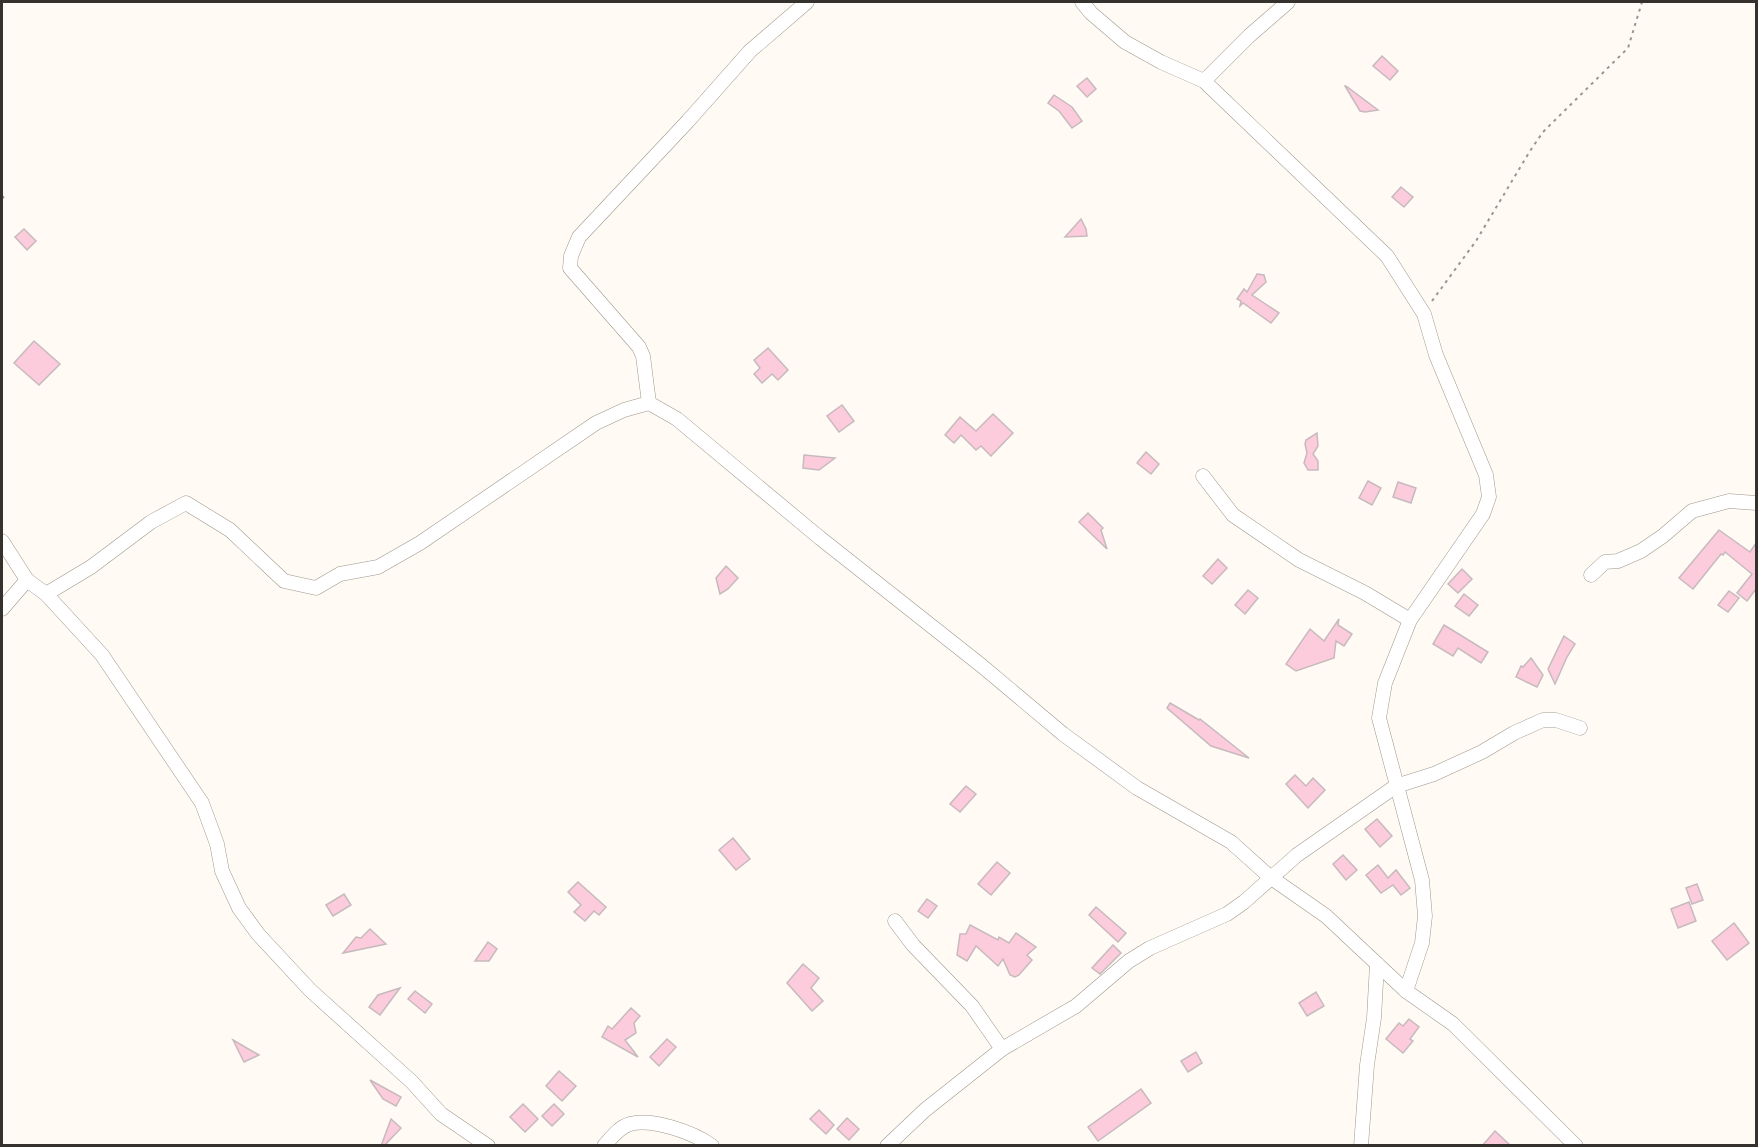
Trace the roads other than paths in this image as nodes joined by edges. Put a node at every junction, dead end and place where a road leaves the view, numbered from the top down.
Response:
1 (807, 2) edge
2 (1082, 2) edge
3 (1288, 2) edge
4 (1204, 81) junction
5 (649, 403) junction
6 (1203, 476) dead end
7 (1756, 503) edge
8 (2, 541) edge
9 (1591, 575) dead end
10 (27, 580) junction
11 (46, 594) junction
12 (2, 609) edge
13 (1410, 621) junction
14 (1580, 728) dead end
15 (1396, 786) junction
16 (1270, 877) junction
17 (895, 921) dead end
18 (1377, 964) junction
19 (1406, 991) junction
20 (1002, 1049) junction
21 (488, 1146) edge
22 (604, 1146) edge
23 (712, 1146) edge
24 (887, 1146) edge
25 (1361, 1146) edge
26 (1576, 1146) edge

1 - 5 street
2 - 4 street
3 - 4 street
4 - 13 street
5 - 11 street
5 - 16 street
6 - 13 street
7 - 9 street
8 - 10 street
10 - 11 street
10 - 12 street
11 - 21 street
13 - 15 street
14 - 15 street
15 - 16 street
15 - 19 street
16 - 18 street
16 - 20 street
17 - 20 street
18 - 19 street
18 - 25 street
19 - 26 street
20 - 24 street
22 - 23 street

